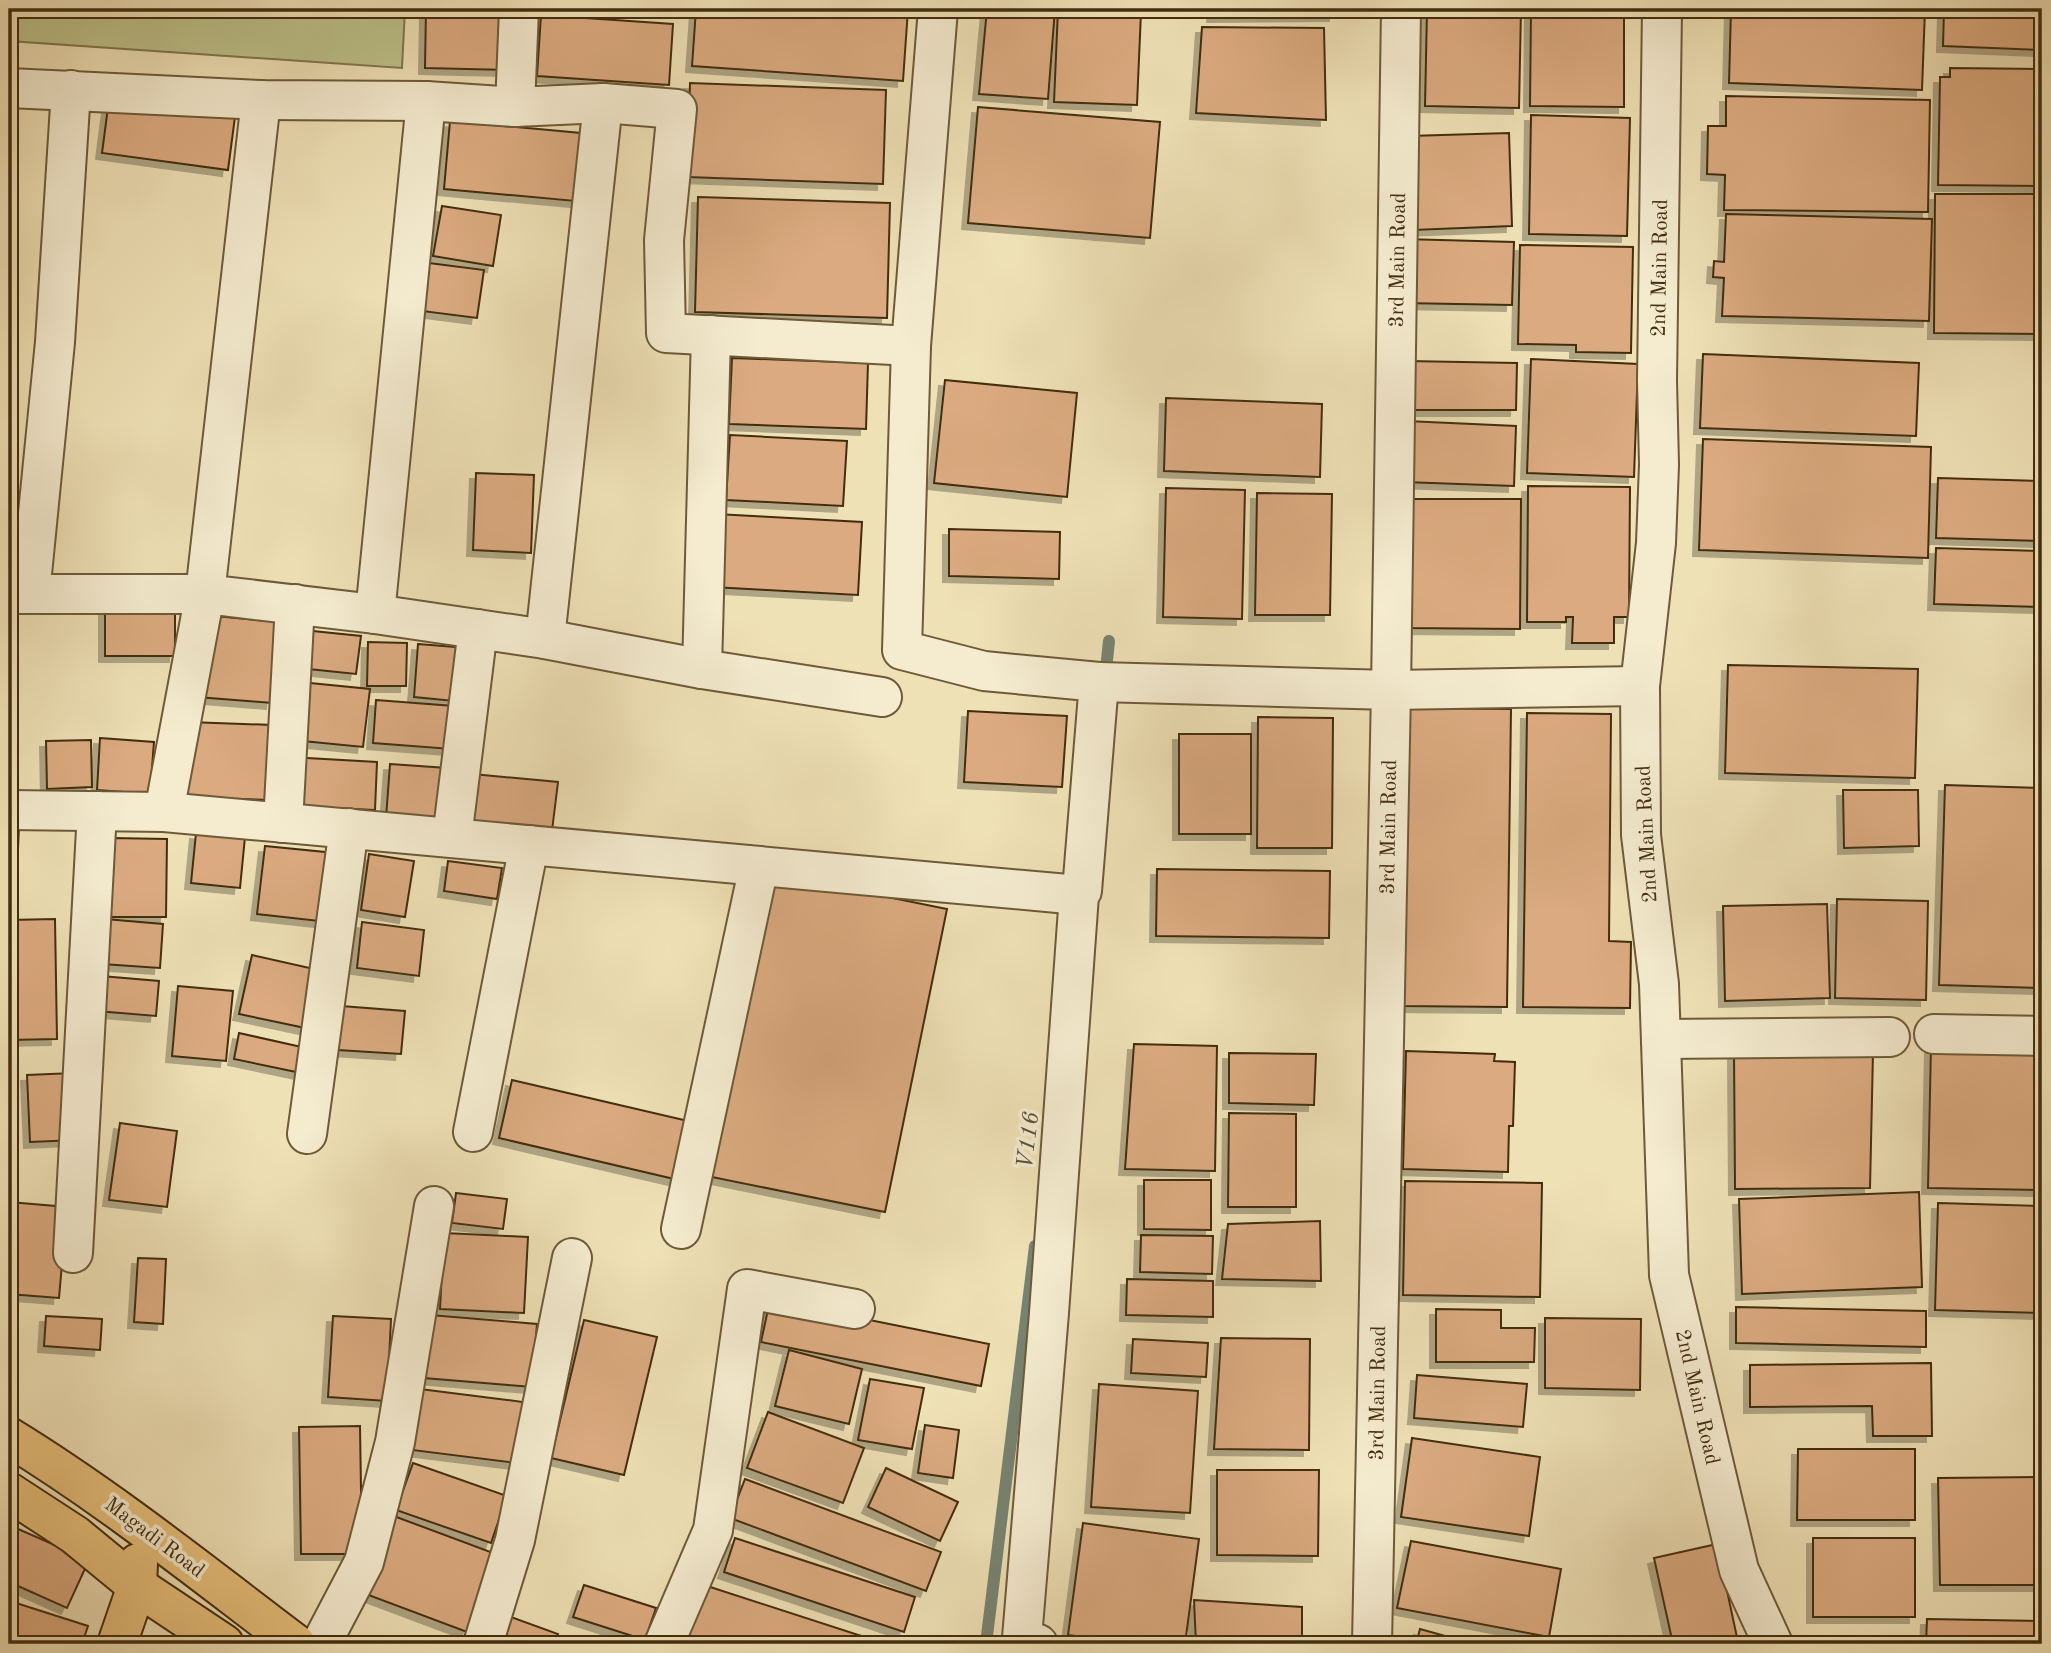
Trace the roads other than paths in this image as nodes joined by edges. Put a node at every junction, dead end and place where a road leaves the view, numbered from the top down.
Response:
1 (519, 9) edge
2 (939, 9) edge
3 (1401, 9) edge
4 (1662, 9) edge
5 (9, 88) edge
6 (71, 90) junction
7 (261, 100) junction
8 (426, 101) junction
9 (603, 103) junction
10 (515, 107) junction
11 (711, 335) junction
12 (911, 346) junction
13 (19, 594) edge
14 (205, 594) junction
15 (295, 604) junction
16 (375, 614) junction
17 (478, 629) junction
18 (545, 639) junction
19 (702, 669) junction
20 (1099, 684) junction
21 (1640, 686) junction
22 (1391, 690) junction
23 (882, 697) dead end
24 (9, 810) edge
25 (97, 811) junction
26 (164, 812) junction
27 (283, 823) junction
28 (349, 828) junction
29 (452, 838) junction
30 (529, 845) junction
31 (759, 866) junction
32 (1080, 893) junction
33 (1934, 1034) dead end
34 (2042, 1035) edge
35 (1890, 1037) dead end
36 (1661, 1040) junction
37 (473, 1132) dead end
38 (307, 1134) dead end
39 (434, 1206) dead end
40 (681, 1229) dead end
41 (73, 1252) dead end
42 (572, 1258) dead end
43 (855, 1309) dead end
44 (9, 1437) edge
45 (9, 1492) edge
46 (141, 1526) junction
47 (137, 1586) junction
48 (117, 1644) edge
49 (224, 1644) edge
50 (296, 1644) edge
51 (321, 1644) edge
52 (483, 1644) edge
53 (664, 1644) edge
54 (1038, 1644) edge
55 (1371, 1644) edge
56 (1773, 1644) edge

1 - 10 street
2 - 12 street
3 - 22 street, 3rd Main Road
4 - 21 street, 2nd Main Road
5 - 6 street
6 - 7 street
6 - 13 street
7 - 8 street
7 - 14 street
8 - 10 street
8 - 16 street
9 - 10 street
9 - 11 street
9 - 18 street
11 - 12 street
11 - 19 street
12 - 20 street
13 - 14 street
14 - 15 street
14 - 26 street
15 - 16 street
15 - 27 street
16 - 17 street
17 - 18 street
17 - 29 street
18 - 19 street
19 - 23 street
20 - 22 street
20 - 32 street
21 - 22 street
21 - 36 street, 2nd Main Road
22 - 55 street, 3rd Main Road
24 - 25 street
25 - 26 street
25 - 41 street
26 - 27 street
27 - 28 street
28 - 29 street
28 - 38 street
29 - 30 street
30 - 31 street
30 - 37 street
31 - 32 street
31 - 40 street
32 - 54 street
33 - 34 street
35 - 36 street
36 - 56 street, 2nd Main Road
39 - 51 street
42 - 52 street
43 - 53 street
44 - 46 main road, Magadi Road
45 - 47 main road
46 - 47 main road
46 - 50 main road, Magadi Road
47 - 48 main road
47 - 49 main road

